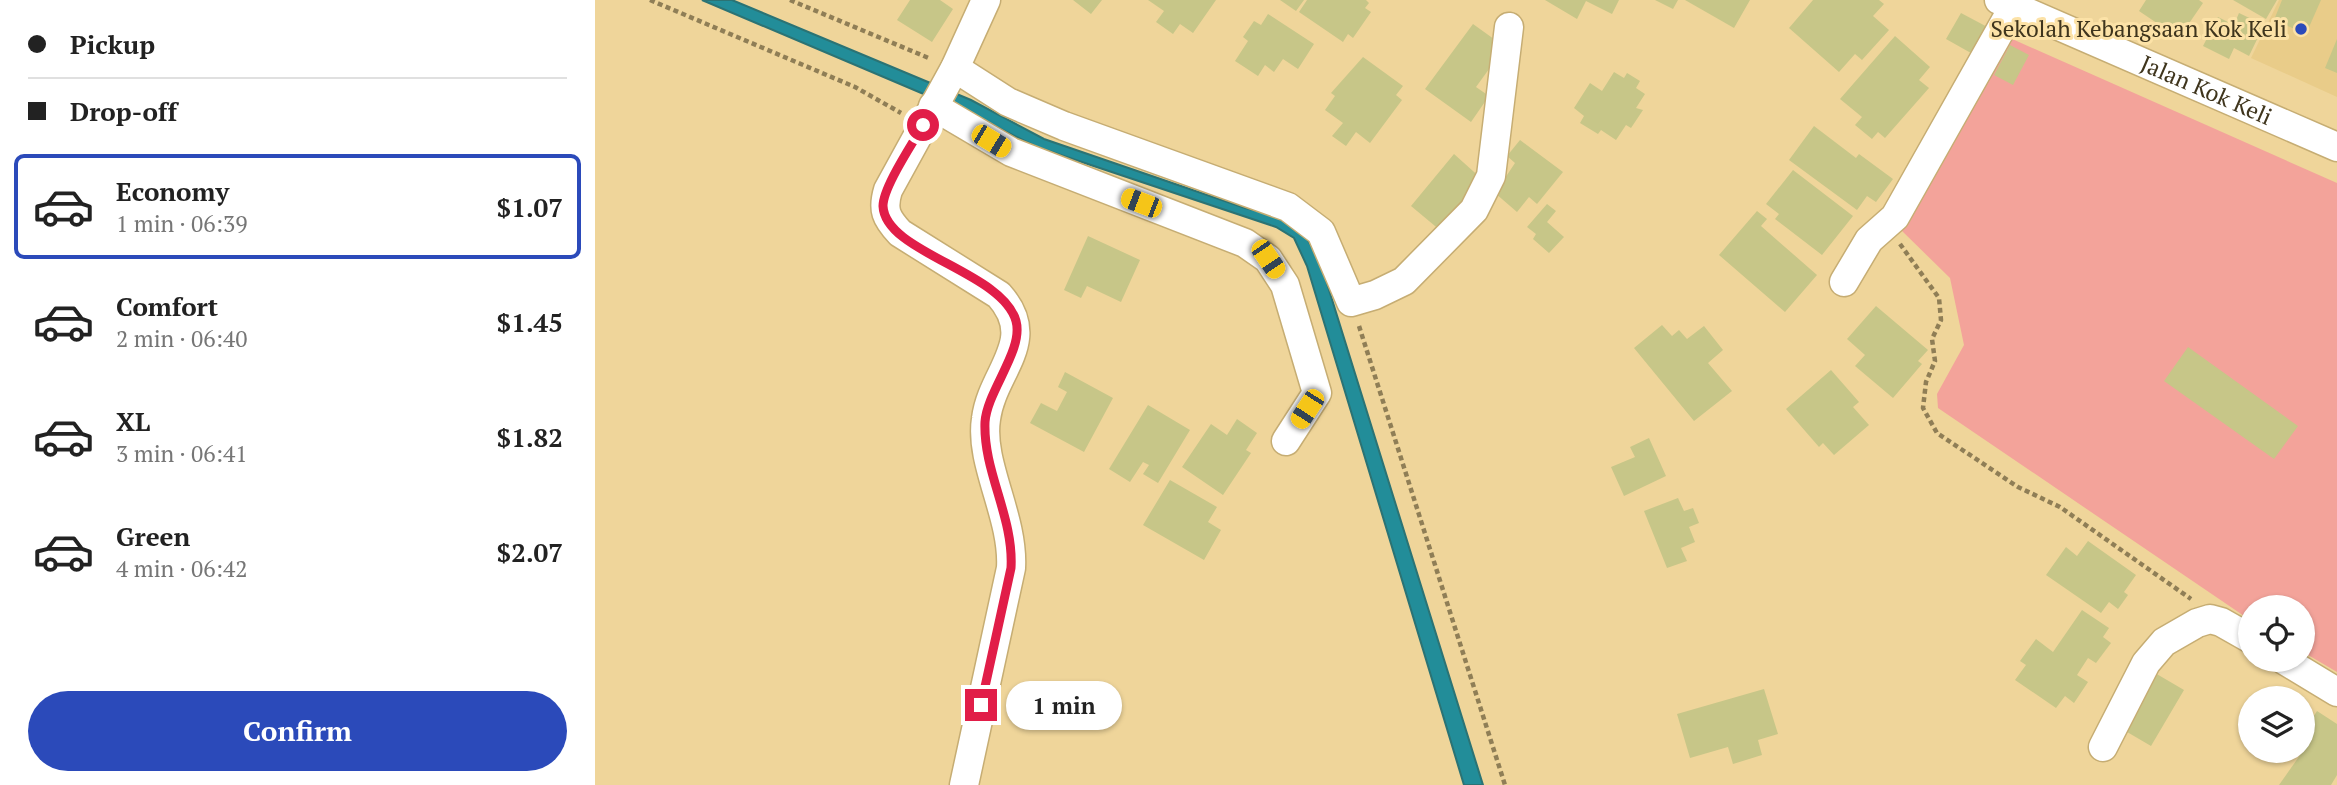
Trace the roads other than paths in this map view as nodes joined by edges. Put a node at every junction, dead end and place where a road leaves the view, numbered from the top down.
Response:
1 (986, 0) edge
2 (2007, 3) edge
3 (1509, 27) dead end
4 (955, 68) junction
5 (928, 116) junction
6 (2337, 147) edge
7 (1844, 282) dead end
8 (1286, 441) dead end
9 (2238, 632) edge
10 (2304, 672) edge
11 (2337, 692) edge
12 (2103, 747) dead end
13 (964, 785) edge

1 - 4 street
2 - 6 street, Jalan Kok Keli
2 - 7 street
3 - 4 street
4 - 5 street
5 - 8 street
5 - 13 street
9 - 12 street
10 - 11 street

